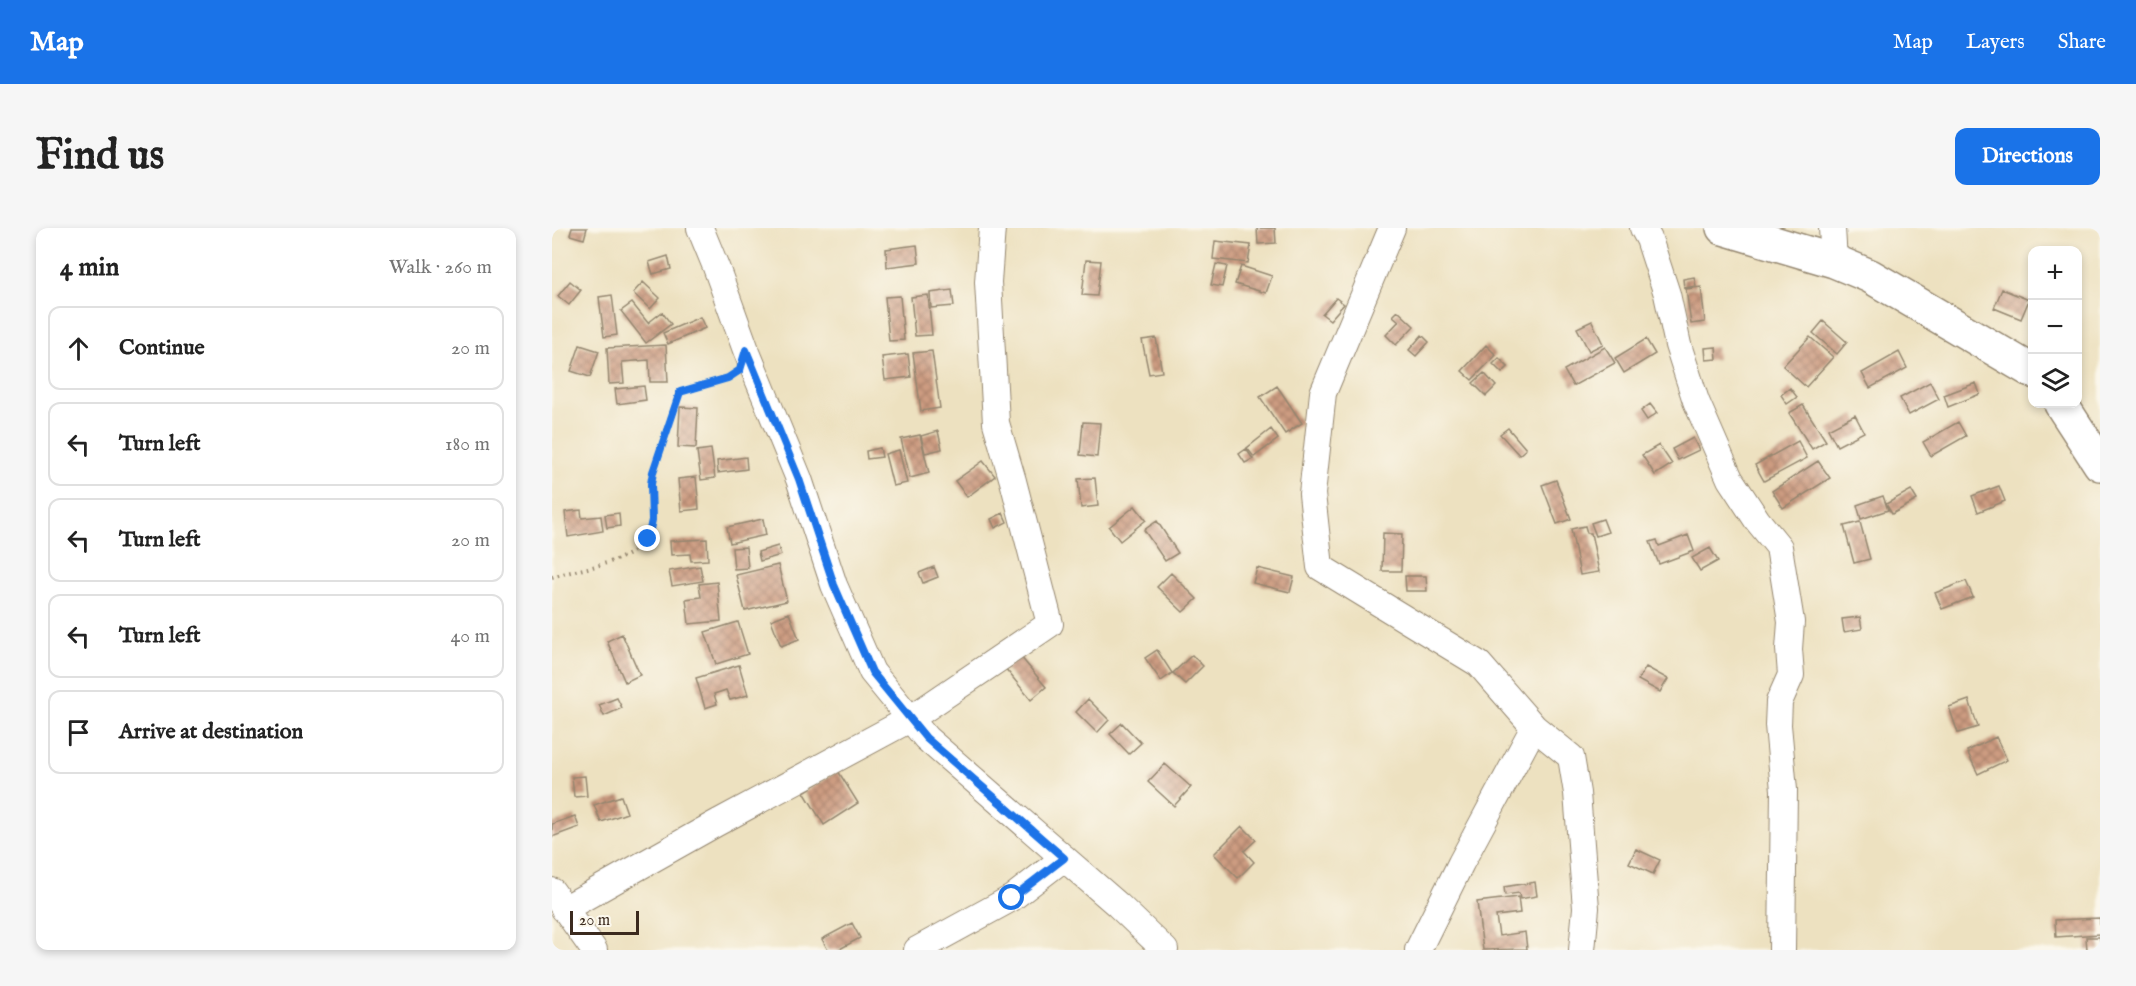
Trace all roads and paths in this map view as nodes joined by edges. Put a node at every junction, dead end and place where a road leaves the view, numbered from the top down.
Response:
1 (700, 228) edge
2 (992, 228) edge
3 (1392, 228) edge
4 (1643, 228) edge
5 (1723, 228) edge
6 (1832, 228) edge
7 (1834, 261) junction
8 (746, 350) junction
9 (2028, 369) edge
10 (2064, 408) edge
11 (2100, 464) edge
12 (552, 577) edge
13 (910, 719) junction
14 (1534, 727) junction
15 (1064, 858) junction
16 (558, 900) edge
17 (926, 948) edge
18 (594, 950) edge
19 (1165, 950) edge
20 (1418, 950) edge
21 (1582, 950) edge
22 (1782, 950) edge

1 - 8 street
2 - 13 street
3 - 14 street
4 - 22 street
5 - 7 street
6 - 7 street
7 - 9 street
8 - 12 path
8 - 13 street
10 - 11 street
13 - 15 street
13 - 16 street
14 - 20 street
14 - 21 street
15 - 17 street
15 - 19 street
16 - 18 street

